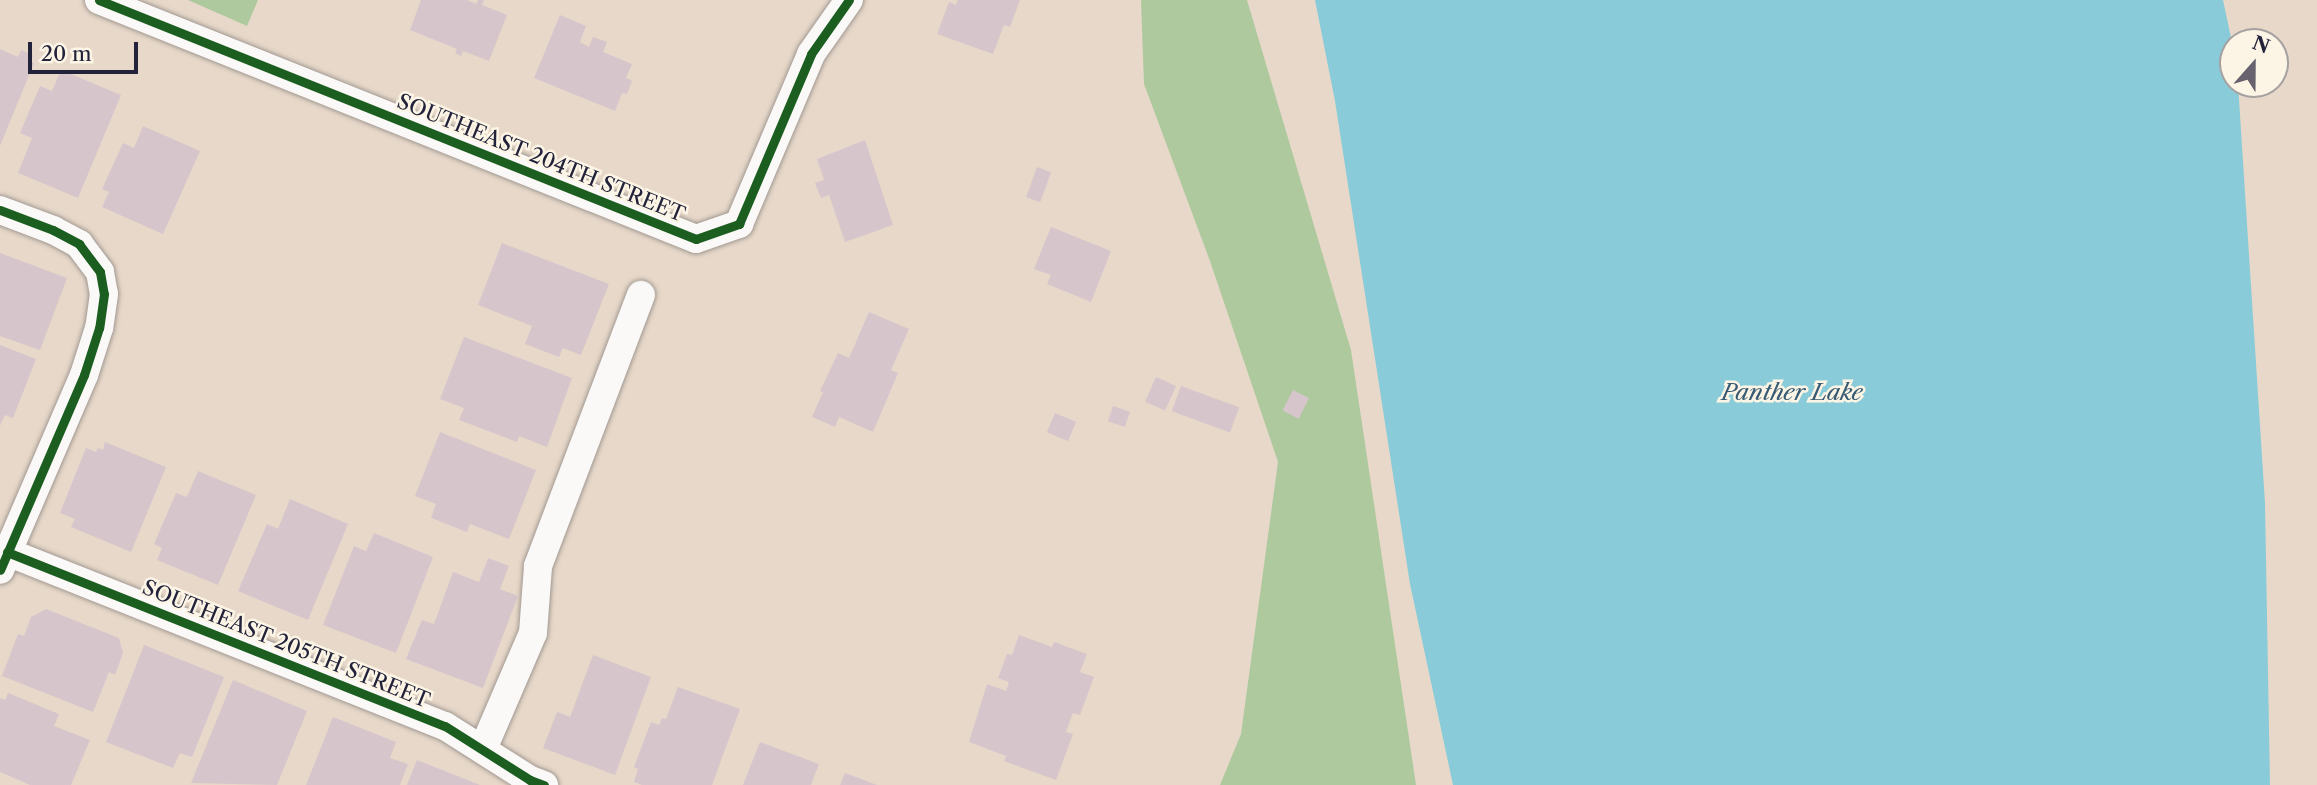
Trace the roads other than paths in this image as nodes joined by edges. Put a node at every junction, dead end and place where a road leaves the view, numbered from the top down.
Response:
1 (99, 0) edge
2 (849, 0) edge
3 (0, 210) edge
4 (641, 295) dead end
5 (4, 561) edge
6 (483, 749) junction
7 (544, 785) edge

1 - 2 street, SOUTHEAST 204TH STREET
3 - 5 street
4 - 6 street
5 - 6 street, SOUTHEAST 205TH STREET
6 - 7 street, SOUTHEAST 205TH STREET

